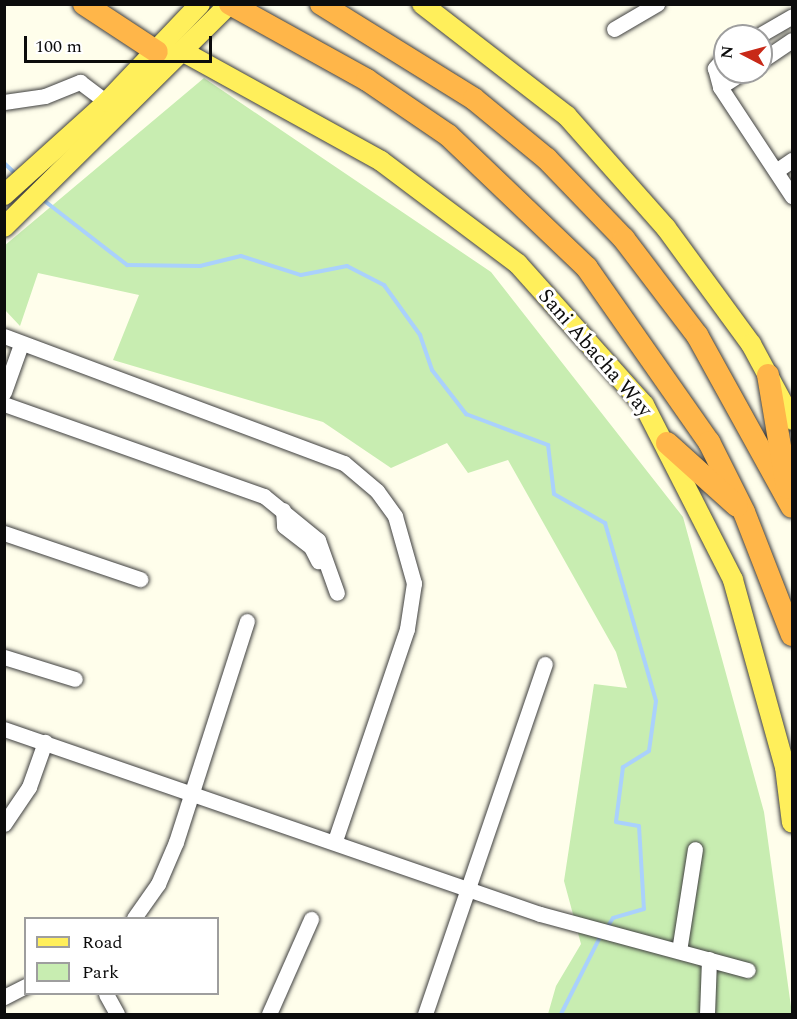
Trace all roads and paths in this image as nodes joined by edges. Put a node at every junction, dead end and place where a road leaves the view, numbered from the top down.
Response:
1 (84, 4) edge
2 (200, 4) edge
3 (230, 4) edge
4 (321, 4) edge
5 (422, 4) edge
6 (657, 4) edge
7 (792, 16) edge
8 (773, 27) edge
9 (614, 29) dead end
10 (792, 40) edge
11 (182, 51) junction
12 (158, 52) junction
13 (773, 53) edge
14 (719, 84) edge
15 (725, 84) edge
16 (720, 87) junction
17 (4, 102) edge
18 (106, 102) junction
19 (792, 160) edge
20 (776, 171) junction
21 (4, 195) edge
22 (792, 196) edge
23 (4, 227) edge
24 (4, 336) edge
25 (20, 346) junction
26 (768, 375) junction
27 (4, 392) edge
28 (4, 404) edge
29 (792, 420) edge
30 (667, 443) junction
31 (790, 501) edge
32 (283, 510) junction
33 (744, 512) junction
34 (4, 533) edge
35 (322, 569) dead end
36 (140, 579) dead end
37 (337, 593) dead end
38 (248, 621) dead end
39 (792, 635) edge
40 (4, 657) edge
41 (545, 664) dead end
42 (75, 679) dead end
43 (4, 729) edge
44 (45, 742) junction
45 (191, 793) junction
46 (792, 823) edge
47 (4, 824) edge
48 (335, 841) junction
49 (695, 849) dead end
50 (467, 886) junction
51 (135, 917) edge
52 (311, 919) dead end
53 (679, 951) junction
54 (709, 959) junction
55 (748, 970) dead end
56 (24, 987) edge
57 (107, 995) edge
58 (4, 996) edge
59 (117, 1014) edge
60 (269, 1014) edge
61 (425, 1014) edge
62 (707, 1014) edge

1 - 12 highway
2 - 12 main road
3 - 11 main road
3 - 33 highway, Sani Abacha Way
4 - 31 highway
5 - 26 main road
6 - 9 street
7 - 8 street
10 - 13 street
11 - 23 main road
11 - 30 main road, Sani Abacha Way
12 - 18 main road
14 - 16 street
15 - 16 street
16 - 20 street
17 - 18 street
18 - 21 main road
19 - 20 street
20 - 22 street
24 - 25 street
25 - 27 street
25 - 48 street
26 - 29 main road
26 - 31 highway
28 - 32 street
30 - 33 highway
30 - 46 main road, Sani Abacha Way
32 - 35 street
32 - 37 street
33 - 39 highway, Sani Abacha Way
34 - 36 street
38 - 45 street
40 - 42 street
41 - 50 street
43 - 44 street
44 - 45 street
44 - 47 street
45 - 48 street
45 - 51 street
48 - 50 street
49 - 53 street
50 - 53 street
50 - 61 street
52 - 60 street
53 - 54 street
54 - 55 street
54 - 62 street
56 - 58 street
57 - 59 street

